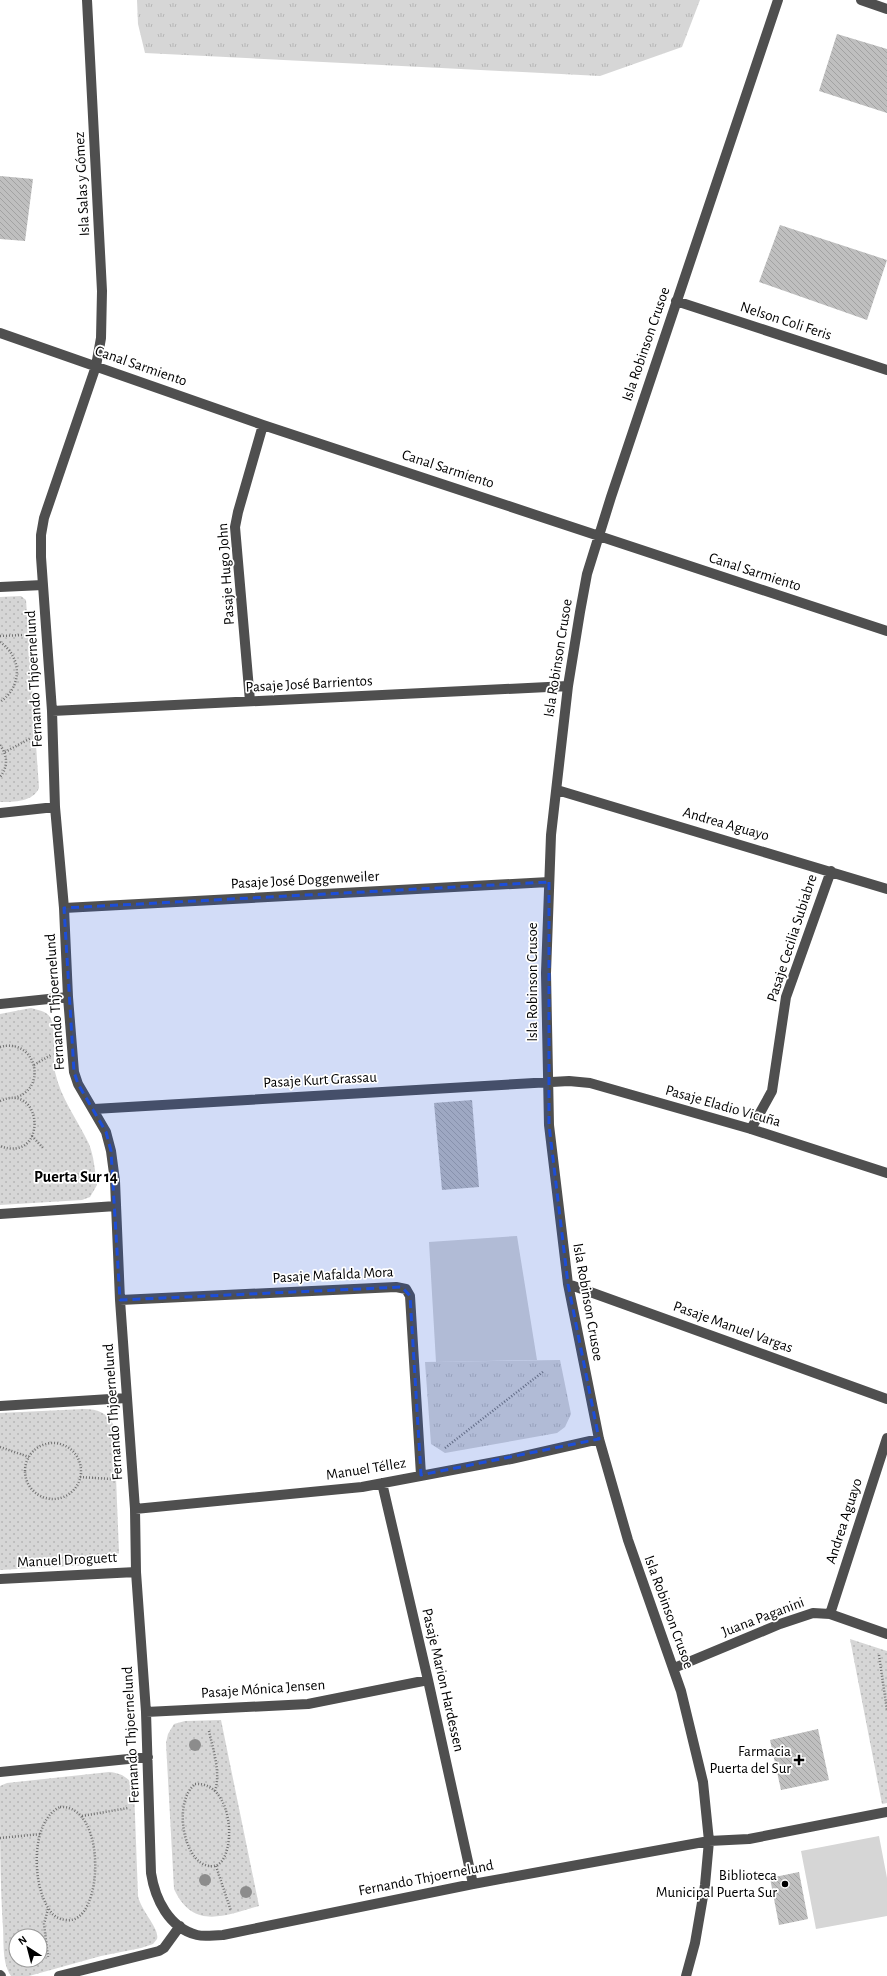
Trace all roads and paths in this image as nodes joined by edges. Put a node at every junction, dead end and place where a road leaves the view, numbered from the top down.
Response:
1 (87, 0) edge
2 (778, 0) edge
3 (860, 0) edge
4 (887, 9) edge
5 (676, 301) junction
6 (0, 333) edge
7 (96, 366) junction
8 (887, 370) edge
9 (263, 425) junction
10 (598, 535) junction
11 (43, 585) junction
12 (0, 587) edge
13 (887, 632) edge
14 (0, 642) edge
15 (568, 686) junction
16 (0, 702) edge
17 (250, 702) junction
18 (52, 711) junction
19 (52, 726) junction
20 (0, 745) edge
21 (5, 752) junction
22 (0, 777) edge
23 (557, 790) junction
24 (56, 807) junction
25 (0, 813) edge
26 (831, 870) junction
27 (549, 882) junction
28 (887, 888) edge
29 (64, 908) junction
30 (68, 997) junction
31 (0, 1004) edge
32 (0, 1047) edge
33 (547, 1082) junction
34 (0, 1097) edge
35 (8, 1098) junction
36 (0, 1101) edge
37 (94, 1109) junction
38 (751, 1129) junction
39 (32, 1136) junction
40 (0, 1146) edge
41 (44, 1149) dead end
42 (887, 1173) edge
43 (116, 1206) junction
44 (0, 1214) edge
45 (568, 1284) junction
46 (120, 1300) junction
47 (544, 1371) dead end
48 (126, 1398) junction
49 (887, 1399) edge
50 (0, 1406) edge
51 (887, 1438) edge
52 (599, 1439) junction
53 (0, 1447) edge
54 (29, 1457) junction
55 (421, 1471) junction
56 (80, 1477) junction
57 (133, 1480) junction
58 (382, 1484) junction
59 (135, 1509) junction
60 (136, 1572) junction
61 (0, 1578) edge
62 (830, 1614) junction
63 (877, 1630) junction
64 (887, 1634) edge
65 (674, 1668) junction
66 (428, 1680) junction
67 (205, 1709) junction
68 (887, 1710) edge
69 (146, 1712) junction
70 (148, 1757) junction
71 (0, 1772) edge
72 (215, 1791) junction
73 (149, 1804) junction
74 (887, 1812) edge
75 (81, 1816) junction
76 (41, 1834) junction
77 (0, 1838) edge
78 (709, 1841) junction
79 (216, 1866) junction
80 (473, 1884) junction
81 (48, 1909) junction
82 (180, 1926) junction
83 (238, 1931) junction
84 (49, 1962) dead end
85 (59, 1976) edge
86 (686, 1976) edge

1 - 7 street, Isla Salas y Gómez
2 - 5 street, Isla Robinson Crusoe
3 - 4 street
5 - 8 street, Nelson Coli Feris
5 - 10 street, Isla Robinson Crusoe
6 - 7 street, Canal Sarmiento
7 - 9 street, Canal Sarmiento
7 - 11 street, Fernando Thjoernelund
9 - 10 street, Canal Sarmiento
9 - 17 street, Pasaje Hugo John
10 - 13 street, Canal Sarmiento
10 - 15 street, Isla Robinson Crusoe
11 - 12 street
11 - 18 street, Fernando Thjoernelund
14 - 16 path
15 - 17 street, Pasaje José Barrientos
15 - 23 street, Isla Robinson Crusoe
17 - 18 street, Pasaje José Barrientos
18 - 19 street, Fernando Thjoernelund
19 - 21 path
19 - 24 street, Fernando Thjoernelund
20 - 21 path
21 - 22 path
23 - 26 street, Andrea Aguayo
23 - 27 street, Isla Robinson Crusoe
24 - 25 street
24 - 29 street, Fernando Thjoernelund
26 - 28 street, Andrea Aguayo
26 - 38 street, Pasaje Cecilia Subiabre
27 - 29 street, Pasaje José Doggenweiler
27 - 33 street, Isla Robinson Crusoe
29 - 30 street, Fernando Thjoernelund
30 - 31 street
30 - 37 street, Fernando Thjoernelund
32 - 35 path
33 - 37 street, Pasaje Kurt Grassau
33 - 38 street, Pasaje Eladio Vicuña
33 - 45 street, Isla Robinson Crusoe
34 - 35 path
35 - 36 path
35 - 39 path
37 - 43 street, Fernando Thjoernelund
38 - 42 street, Pasaje Eladio Vicuña
39 - 40 path
39 - 41 path
43 - 44 street
43 - 46 street, Fernando Thjoernelund
45 - 49 street, Pasaje Manuel Vargas
45 - 52 street, Isla Robinson Crusoe
46 - 48 street, Fernando Thjoernelund
46 - 55 street, Pasaje Mafalda Mora
47 - 55 path
48 - 50 street
48 - 57 street, Fernando Thjoernelund
51 - 62 street, Andrea Aguayo
52 - 55 street, Manuel Téllez
52 - 65 street, Isla Robinson Crusoe
53 - 54 path
54 - 56 path
54 - 56 path
55 - 58 street, Manuel Téllez
56 - 57 path
57 - 59 street, Fernando Thjoernelund
58 - 59 street, Manuel Téllez
58 - 66 street, Pasaje Marion Hardessen
59 - 60 street, Fernando Thjoernelund
60 - 61 street, Manuel Droguett
60 - 69 street, Fernando Thjoernelund
62 - 63 street, Juana Paganini
62 - 65 street, Juana Paganini
63 - 64 street, Juana Paganini
63 - 68 path
65 - 78 street, Isla Robinson Crusoe
66 - 67 street, Pasaje Mónica Jensen
66 - 80 street, Pasaje Marion Hardessen
67 - 69 street, Pasaje Mónica Jensen
67 - 72 path
69 - 70 street, Fernando Thjoernelund
70 - 71 street
70 - 73 street, Fernando Thjoernelund
72 - 79 path
72 - 79 path
73 - 75 path
73 - 82 street, Fernando Thjoernelund
74 - 78 street, Fernando Thjoernelund
75 - 76 path
75 - 81 path
76 - 77 path
76 - 81 path
78 - 80 street, Fernando Thjoernelund
78 - 86 street, Isla Robinson Crusoe
79 - 83 path
80 - 83 street, Fernando Thjoernelund
81 - 84 path
82 - 83 street, Fernando Thjoernelund
82 - 85 street

